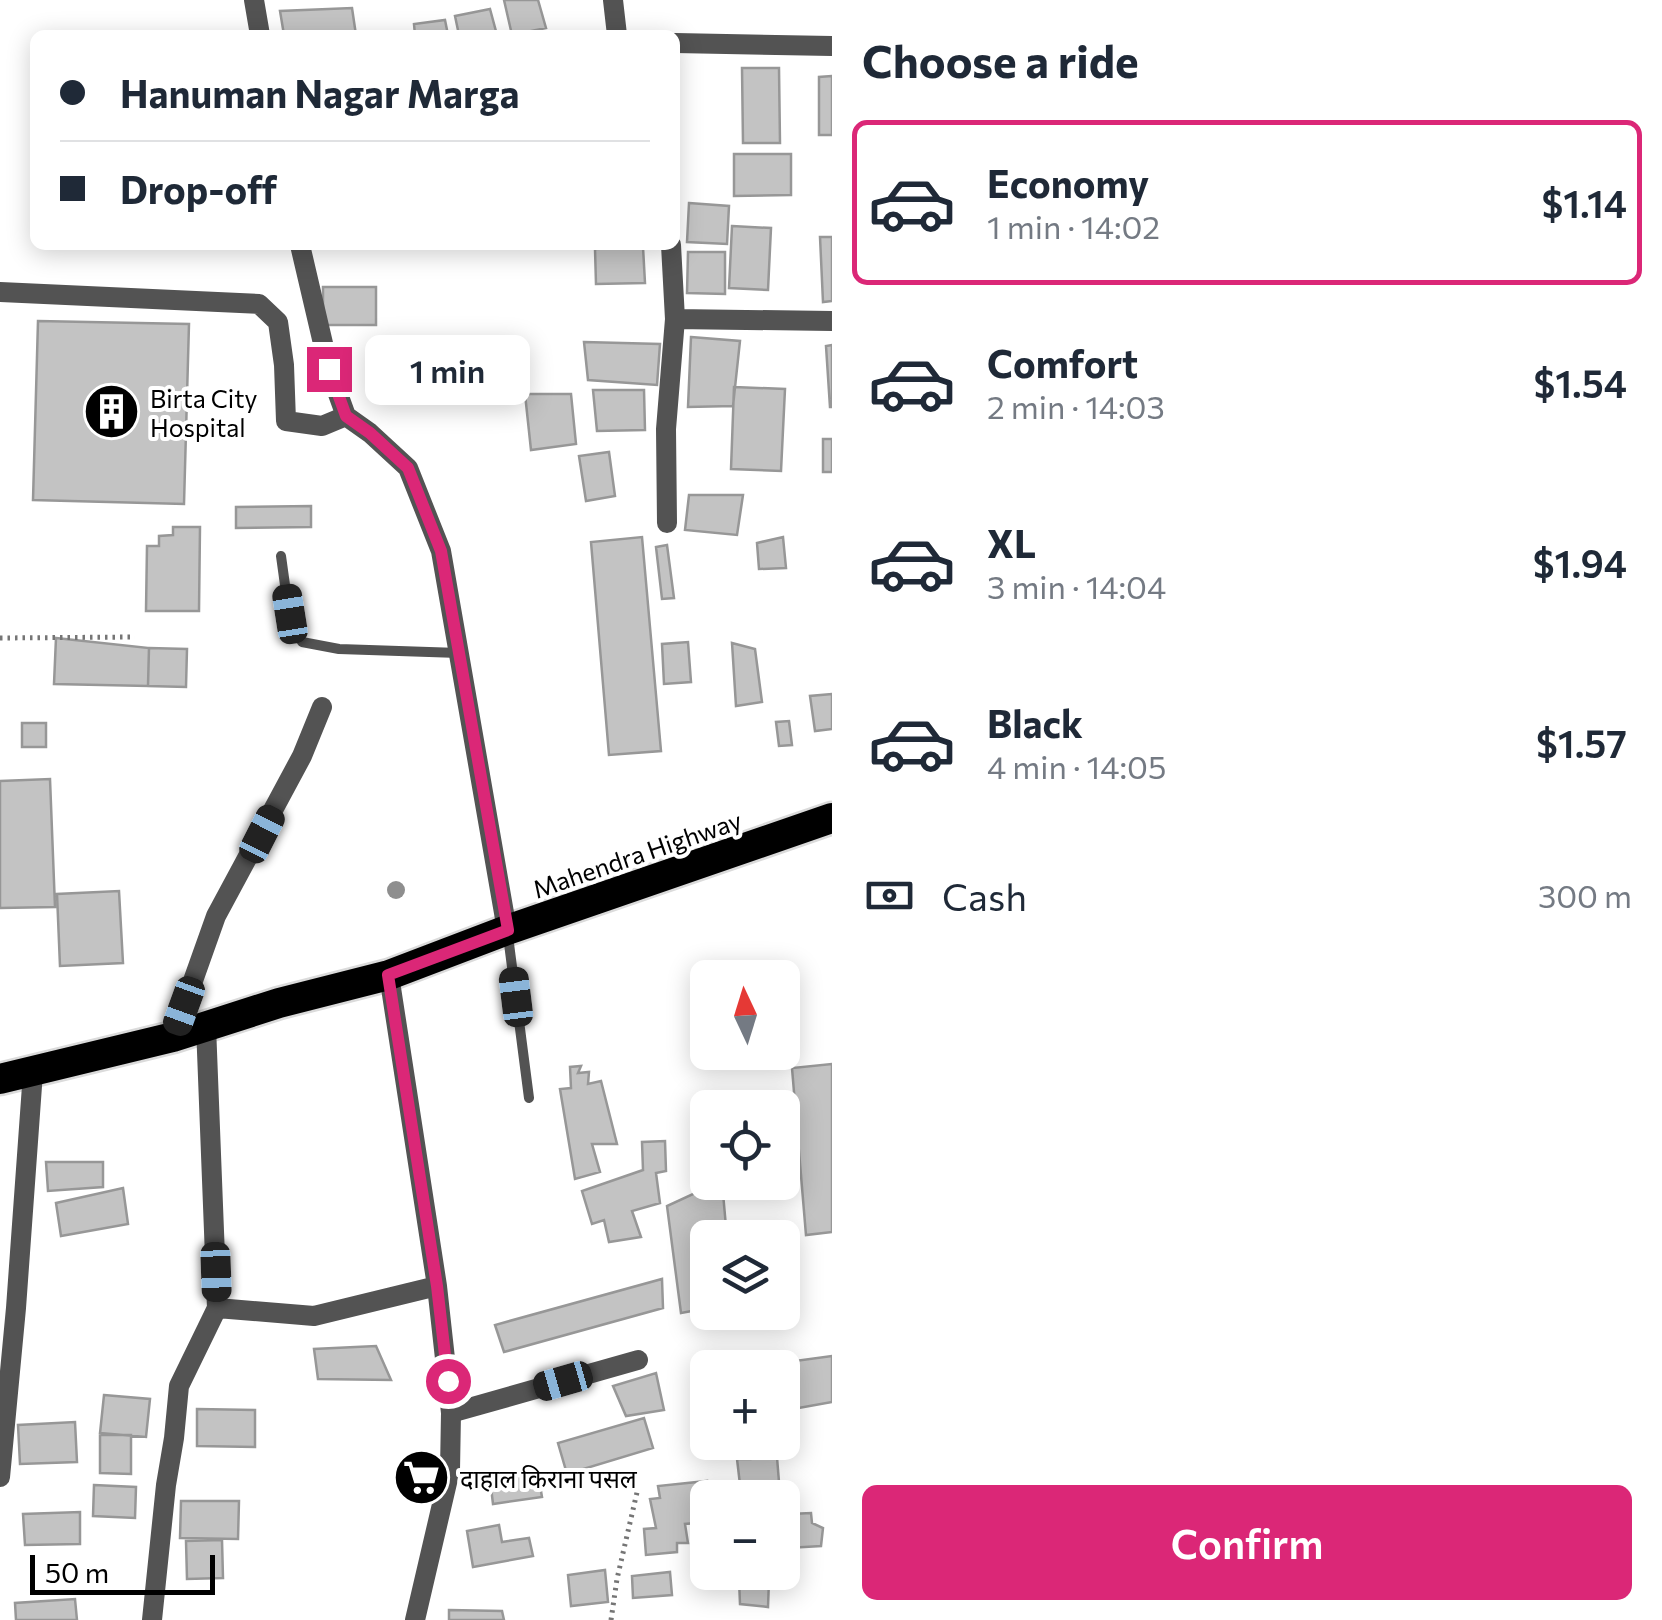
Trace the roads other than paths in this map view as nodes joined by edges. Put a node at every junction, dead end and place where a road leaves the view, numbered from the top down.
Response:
1 (254, 0) edge
2 (613, 0) edge
3 (259, 30) edge
4 (616, 30) edge
5 (680, 43) edge
6 (832, 46) edge
7 (301, 250) edge
8 (671, 250) edge
9 (0, 292) edge
10 (675, 319) junction
11 (832, 321) edge
12 (346, 416) junction
13 (667, 523) dead end
14 (280, 556) dead end
15 (460, 653) junction
16 (322, 707) dead end
17 (832, 818) edge
18 (508, 930) junction
19 (388, 975) junction
20 (206, 1026) junction
21 (173, 1036) junction
22 (33, 1072) junction
23 (0, 1078) edge
24 (529, 1098) dead end
25 (437, 1286) junction
26 (217, 1308) junction
27 (638, 1360) dead end
28 (451, 1412) junction
29 (0, 1477) edge
30 (152, 1620) edge
31 (415, 1620) edge

1 - 3 street
2 - 4 street
5 - 6 street
7 - 12 street
8 - 10 street
9 - 12 street
10 - 11 street
10 - 13 street
12 - 15 street
14 - 15 lane
15 - 18 street
16 - 21 street
17 - 18 highway, Mahendra Highway
18 - 19 highway, Mahendra Highway
18 - 24 lane
19 - 20 highway, Mahendra Highway
19 - 25 street
20 - 21 highway, Mahendra Highway
20 - 26 street
21 - 22 highway, Mahendra Highway
22 - 23 highway, Mahendra Highway
22 - 29 street
25 - 26 street
25 - 28 street
26 - 30 street
27 - 28 street
28 - 31 street

